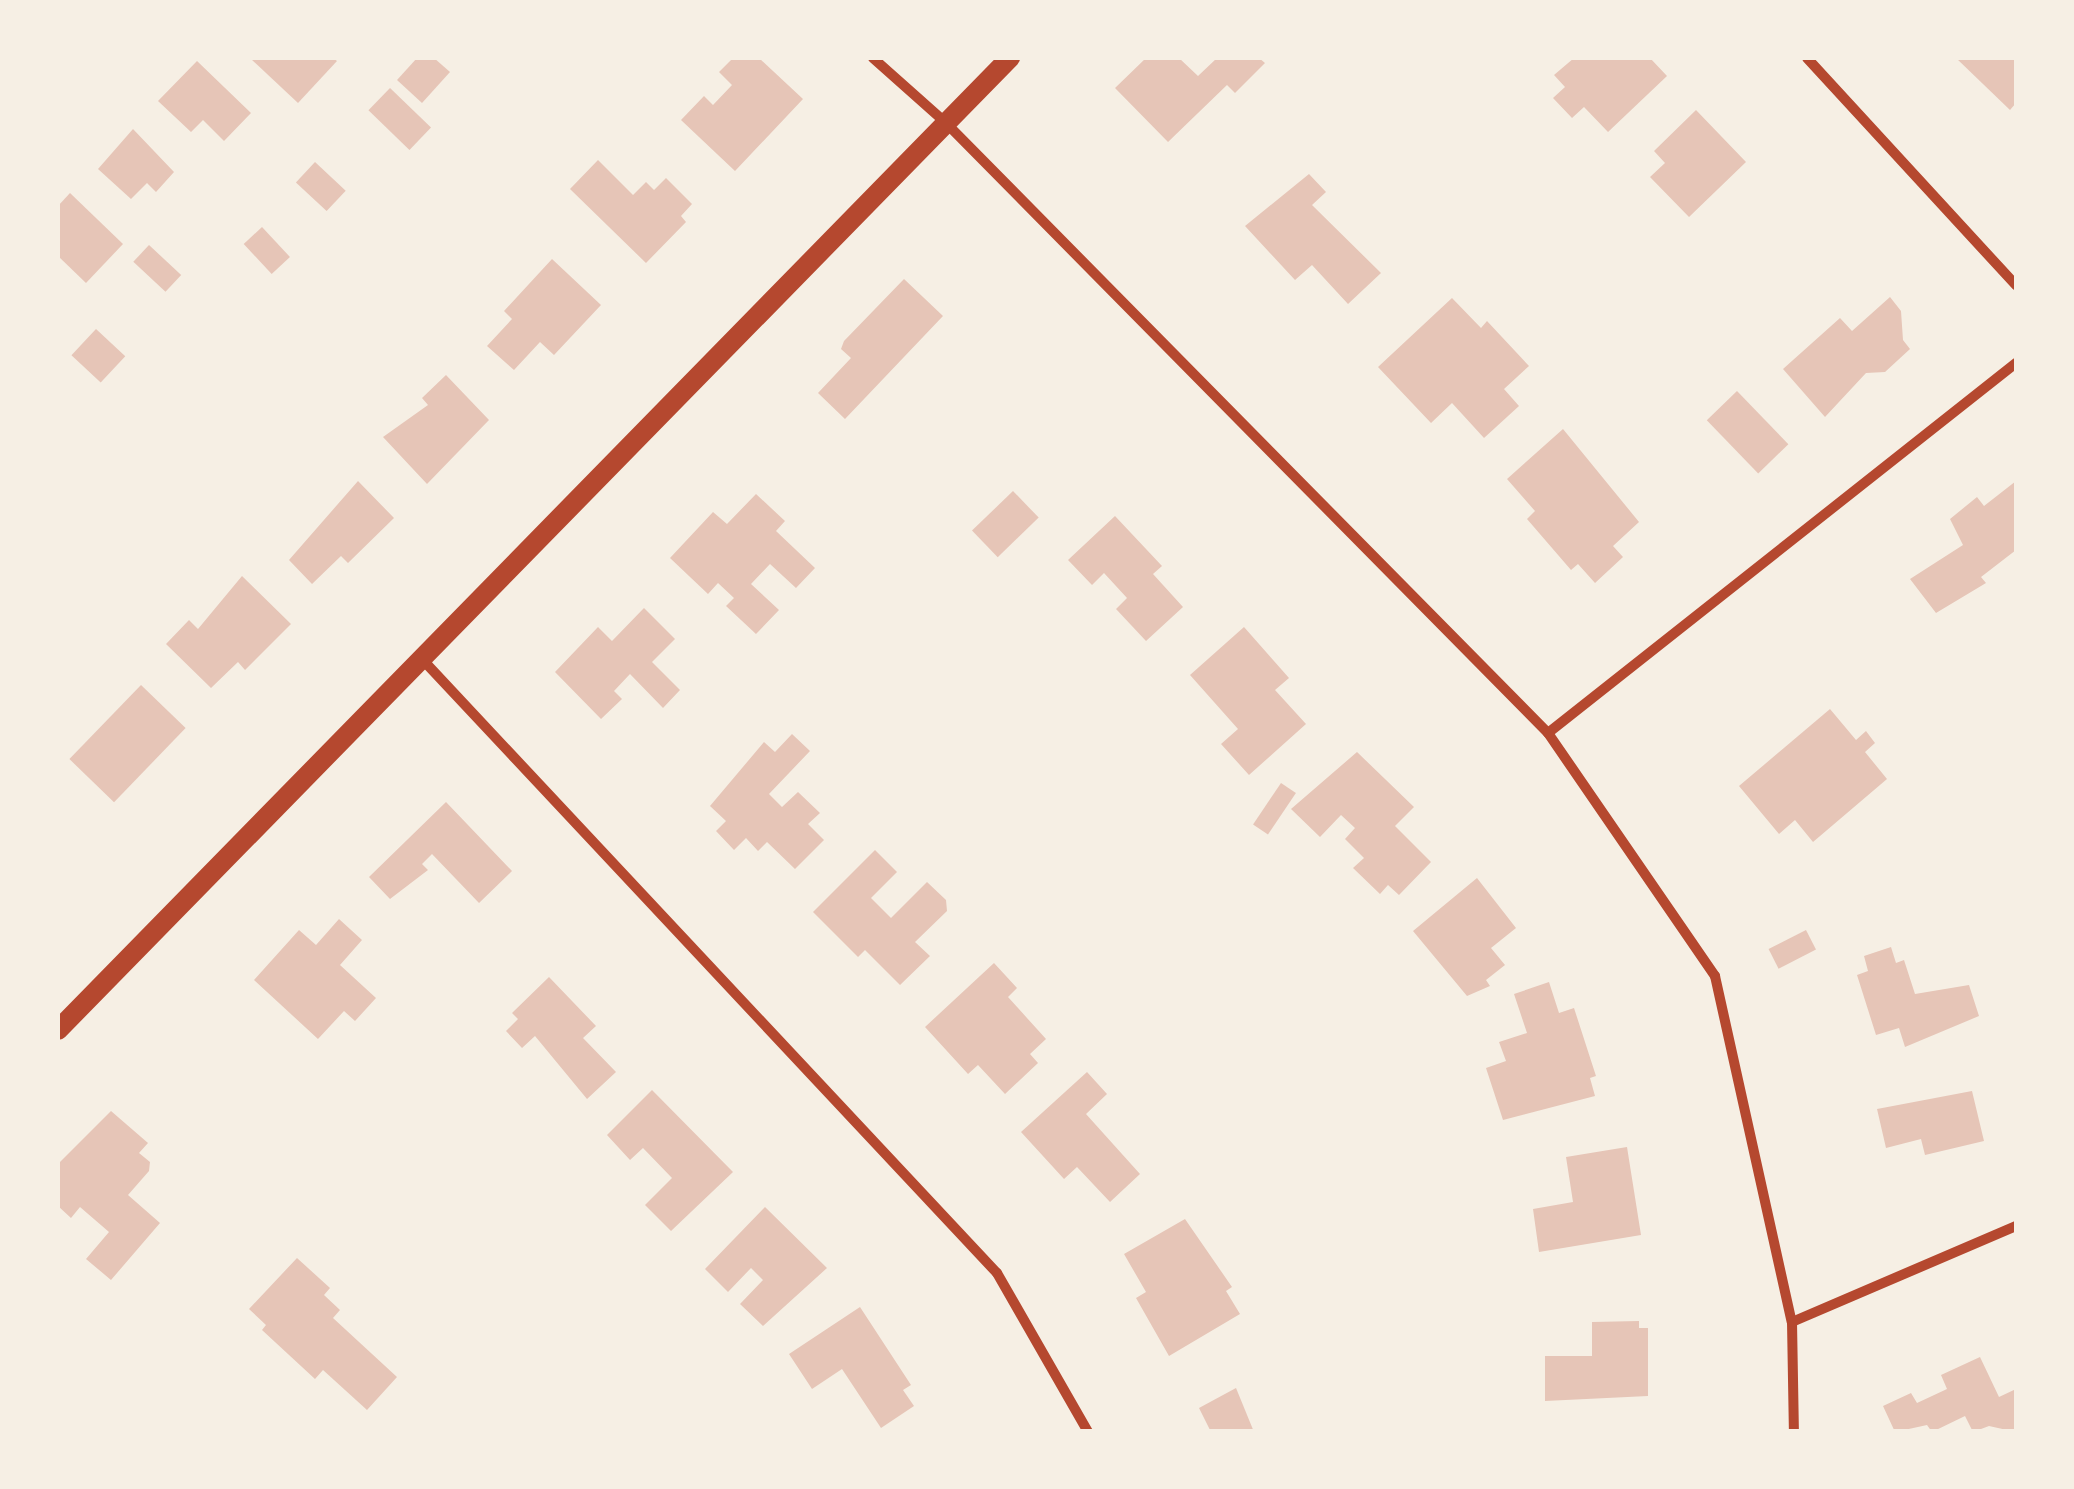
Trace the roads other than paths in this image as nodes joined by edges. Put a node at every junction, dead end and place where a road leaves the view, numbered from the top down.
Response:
1 (873, 58) edge
2 (1010, 58) edge
3 (1808, 58) edge
4 (947, 124) junction
5 (2016, 284) edge
6 (2016, 362) edge
7 (421, 658) junction
8 (1548, 733) junction
9 (58, 1030) edge
10 (2016, 1226) edge
11 (1792, 1322) junction
12 (1088, 1432) edge
13 (1794, 1432) edge

1 - 4 street
2 - 4 main road
3 - 5 street
4 - 7 main road
4 - 8 street
6 - 8 street
7 - 9 main road
7 - 12 street
8 - 11 street
10 - 11 street
11 - 13 street

